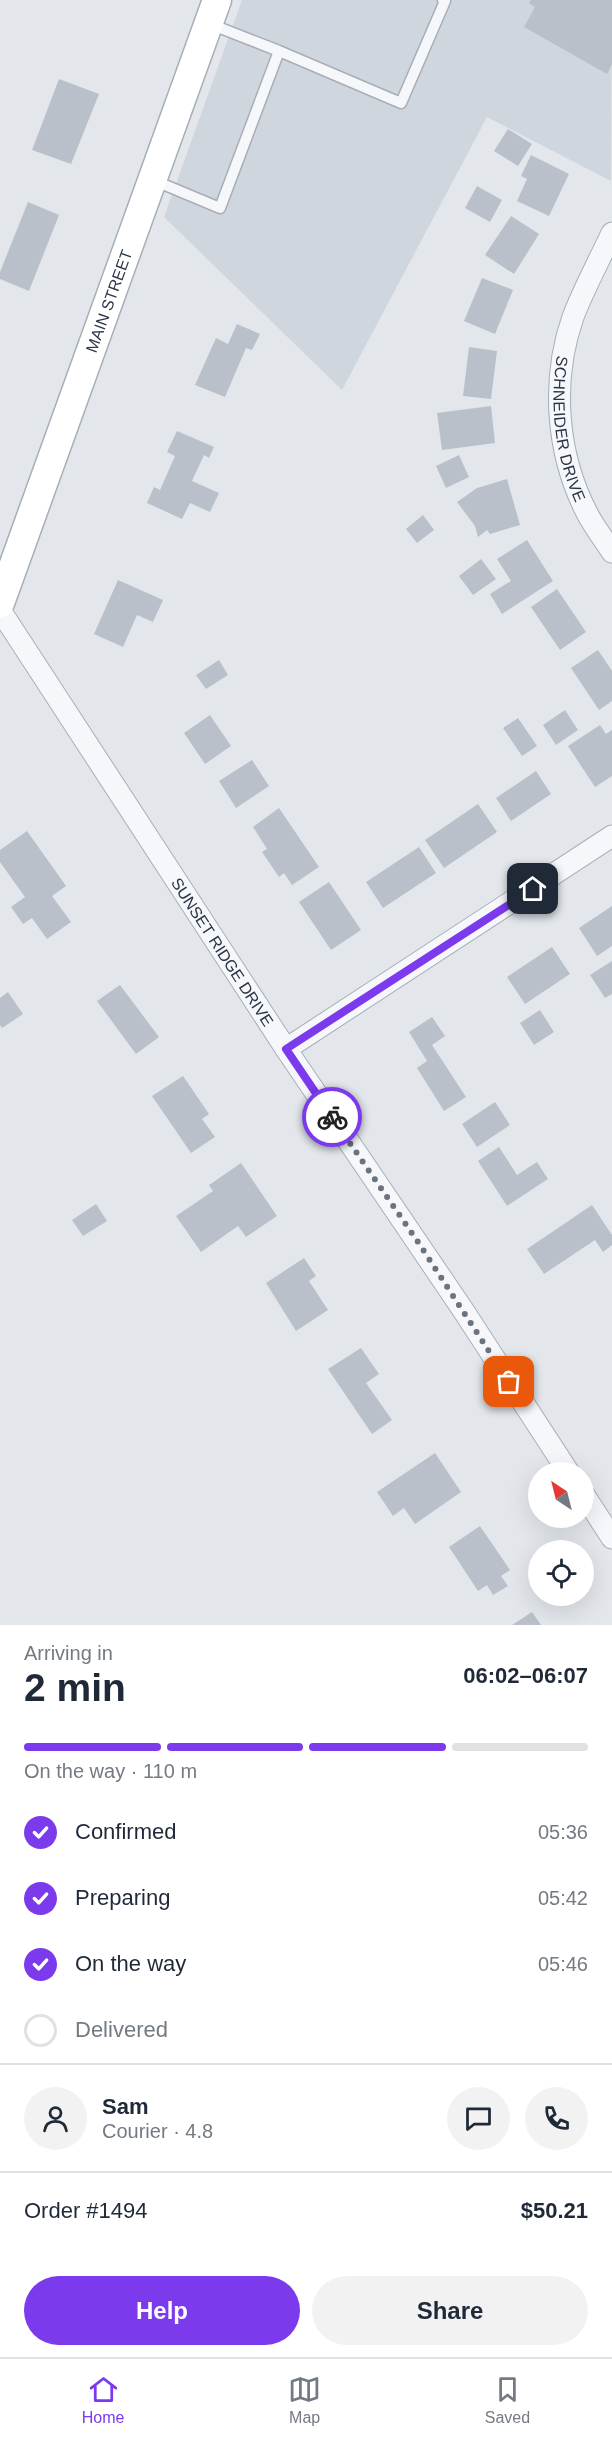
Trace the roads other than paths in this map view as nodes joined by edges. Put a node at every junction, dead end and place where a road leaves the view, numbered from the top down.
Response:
1 (444, 0) edge
2 (213, 12) edge
3 (279, 51) junction
4 (153, 180) junction
5 (612, 233) edge
6 (612, 552) edge
7 (0, 603) edge
8 (0, 610) edge
9 (612, 836) edge
10 (286, 1049) junction
11 (562, 1462) edge
12 (594, 1510) edge
13 (612, 1538) edge

1 - 3 lane
2 - 3 lane
2 - 4 main road, MAIN STREET
3 - 4 lane
4 - 7 main road, MAIN STREET
5 - 6 street, SCHNEIDER DRIVE
8 - 10 street, SUNSET RIDGE DRIVE
9 - 10 street
10 - 11 street, SUNSET RIDGE DRIVE
12 - 13 street

